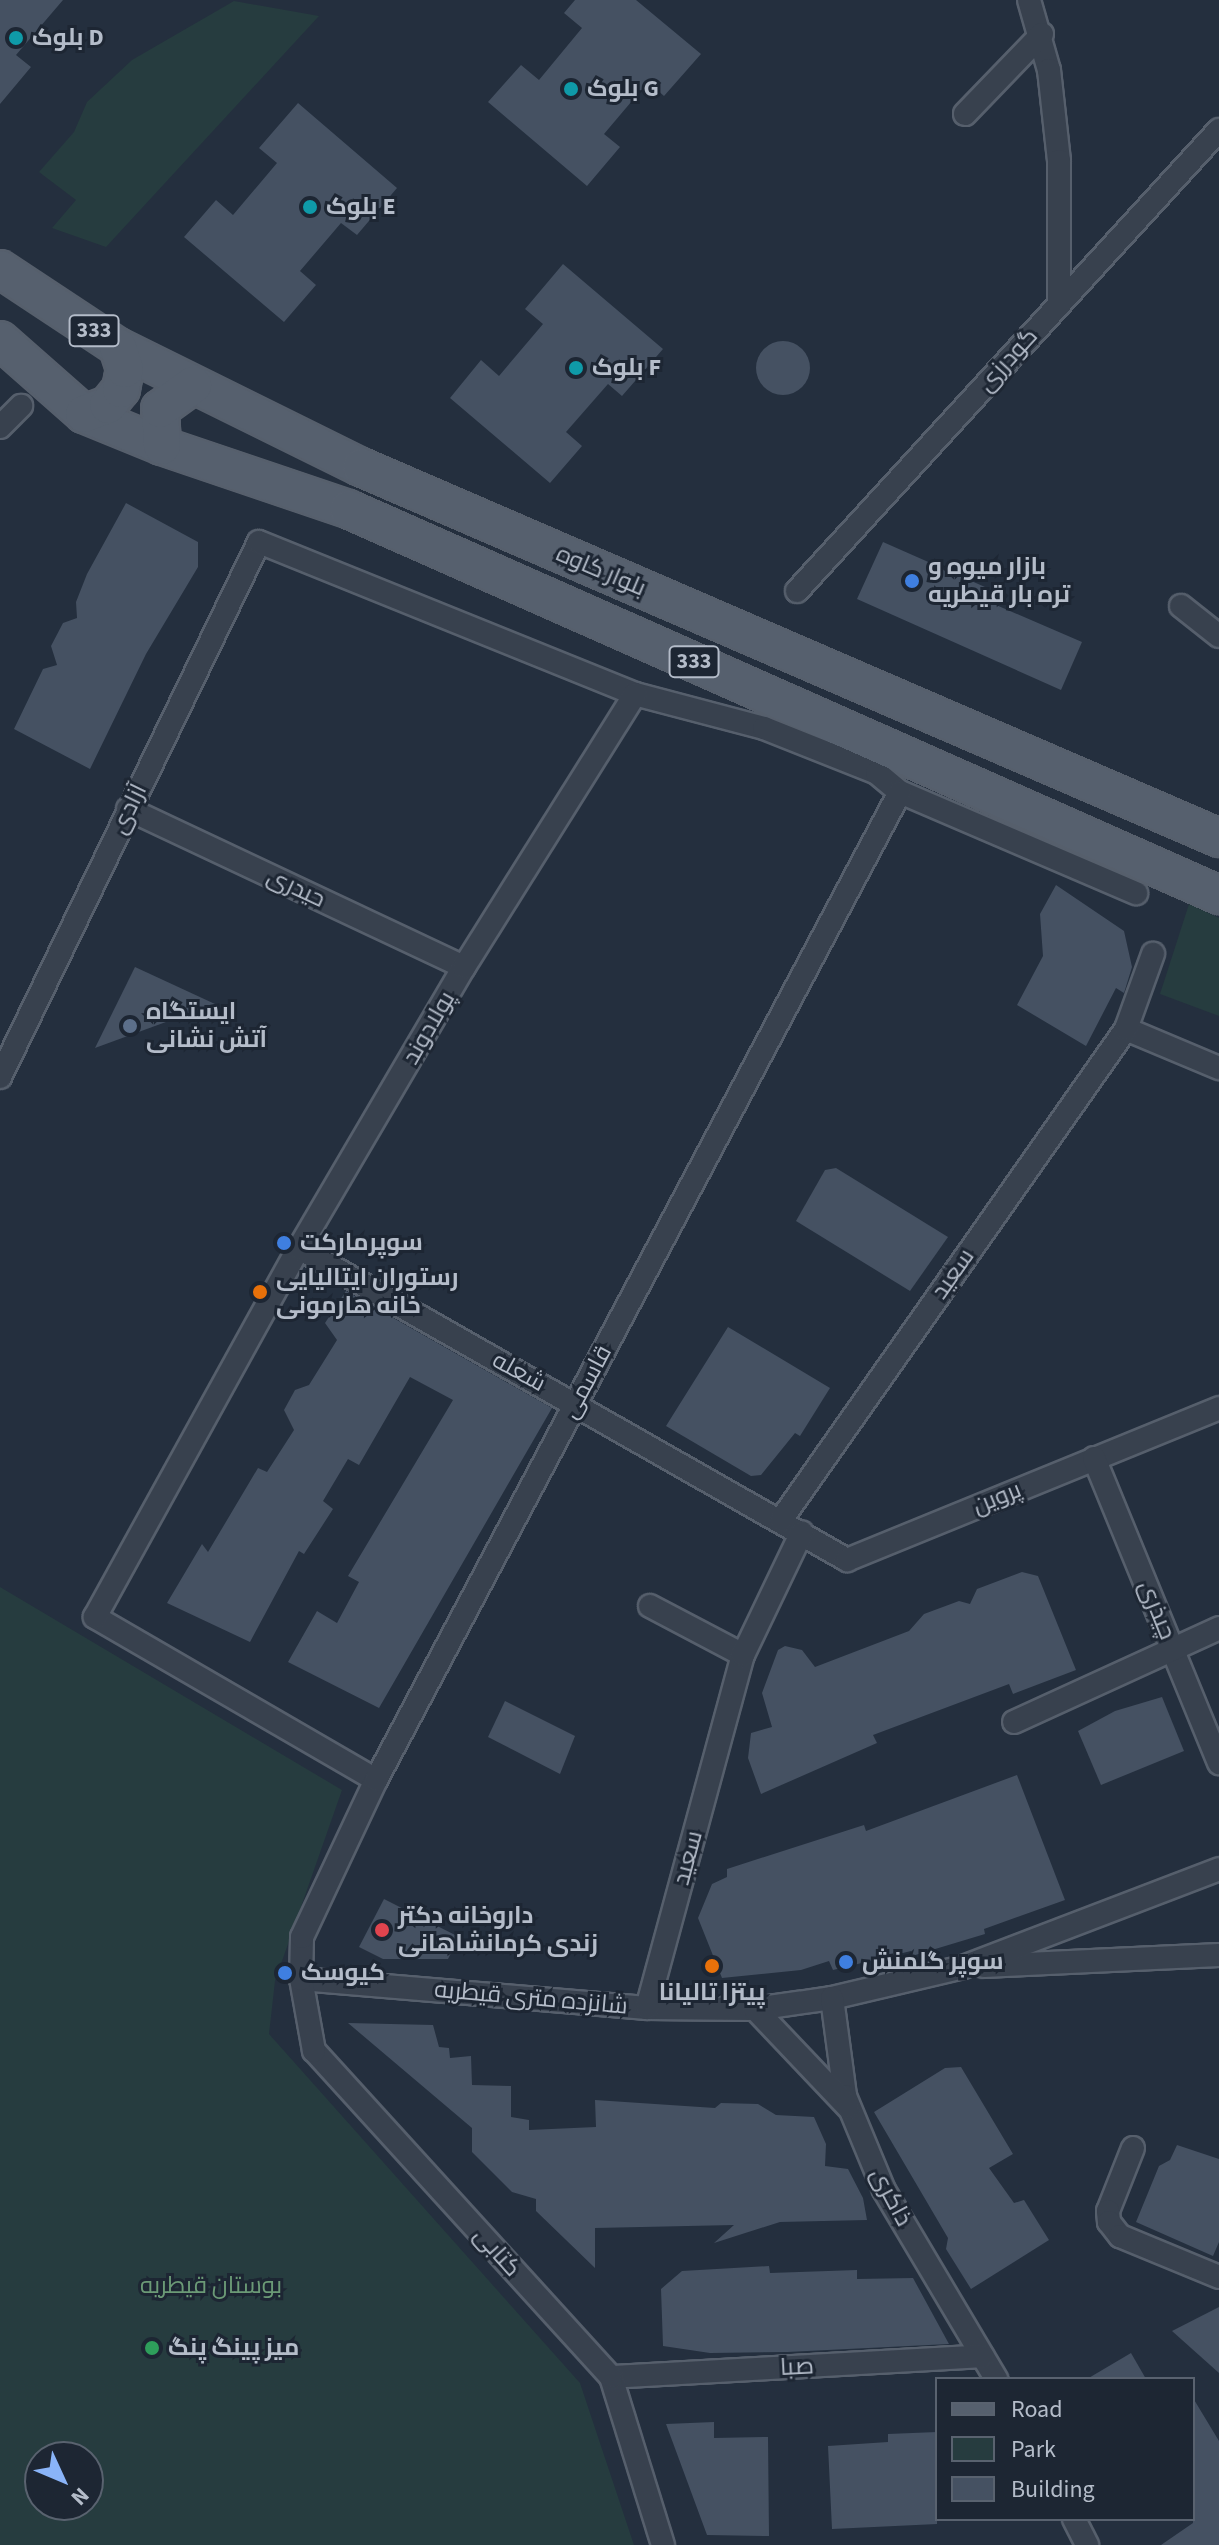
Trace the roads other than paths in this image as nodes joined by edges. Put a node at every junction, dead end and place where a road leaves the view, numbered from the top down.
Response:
1 (1029, 0) edge
2 (1042, 34) junction
3 (965, 114) dead end
4 (1219, 130) edge
5 (0, 269) edge
6 (1059, 305) junction
7 (0, 340) edge
8 (118, 347) junction
9 (193, 385) junction
10 (21, 406) dead end
11 (84, 414) junction
12 (0, 427) edge
13 (162, 446) junction
14 (797, 591) dead end
15 (1181, 606) dead end
16 (1219, 636) edge
17 (635, 694) junction
18 (900, 792) junction
19 (128, 809) junction
20 (1219, 838) edge
21 (1136, 893) dead end
22 (1219, 895) edge
23 (1153, 954) dead end
24 (464, 967) junction
25 (1126, 1029) junction
26 (1219, 1068) edge
27 (0, 1076) edge
28 (299, 1248) junction
29 (576, 1404) junction
30 (1219, 1408) edge
31 (1094, 1458) junction
32 (781, 1520) junction
33 (802, 1532) junction
34 (650, 1606) dead end
35 (1219, 1628) edge
36 (1173, 1649) junction
37 (743, 1655) junction
38 (1014, 1722) dead end
39 (1219, 1763) edge
40 (376, 1780) junction
41 (1219, 1869) edge
42 (1219, 1955) edge
43 (963, 1967) junction
44 (301, 1979) junction
45 (832, 1998) junction
46 (647, 2008) junction
47 (755, 2009) junction
48 (850, 2110) junction
49 (1133, 2148) dead end
50 (1219, 2277) edge
51 (982, 2356) junction
52 (611, 2377) junction
53 (995, 2377) edge
54 (1075, 2521) edge
55 (663, 2545) edge
56 (1087, 2545) edge

1 - 2 street
2 - 3 street
2 - 6 street
4 - 6 street, گودرزی
5 - 8 main road, بلوار کاوه / 333
6 - 14 street, گودرزی
7 - 11 main road, بلوار کاوه / 333
8 - 9 main road, بلوار کاوه / 333
8 - 11 main road
9 - 13 main road
9 - 20 main road, بلوار کاوه / 333
10 - 12 street
11 - 13 main road, بلوار کاوه / 333
13 - 22 main road, بلوار کاوه / 333
15 - 16 street
17 - 18 street
17 - 19 street, آزادی
17 - 24 street, پولادوند
18 - 21 street
18 - 29 street, قاسمی
19 - 24 street, حیدری
19 - 27 street, آزادی
23 - 25 street, سعید
24 - 28 street, پولادوند
25 - 26 street
25 - 32 street, سعید
28 - 29 street, شعله
28 - 40 street, پولادوند
29 - 32 street, شعله
29 - 40 street, قاسمی
30 - 31 street, پروین
31 - 33 street, پروین
31 - 36 street, چیذری
32 - 33 street, پروین
33 - 37 street, سعید
34 - 37 street
35 - 36 street
36 - 38 street
36 - 39 street, چیذری
37 - 46 street, سعید
40 - 44 street, قاسمی
41 - 43 street, شانزده متری قیطریه
42 - 43 street
43 - 45 street, شانزده متری قیطریه
44 - 46 street, شانزده متری قیطریه
44 - 52 street, کتابی
45 - 47 street, شانزده متری قیطریه
45 - 48 street, ذاکری
46 - 47 street, شانزده متری قیطریه
47 - 48 street
48 - 51 street, ذاکری
49 - 50 street
51 - 52 street, صبا
51 - 53 street, ذاکری
52 - 55 street, کتابی
54 - 56 street

